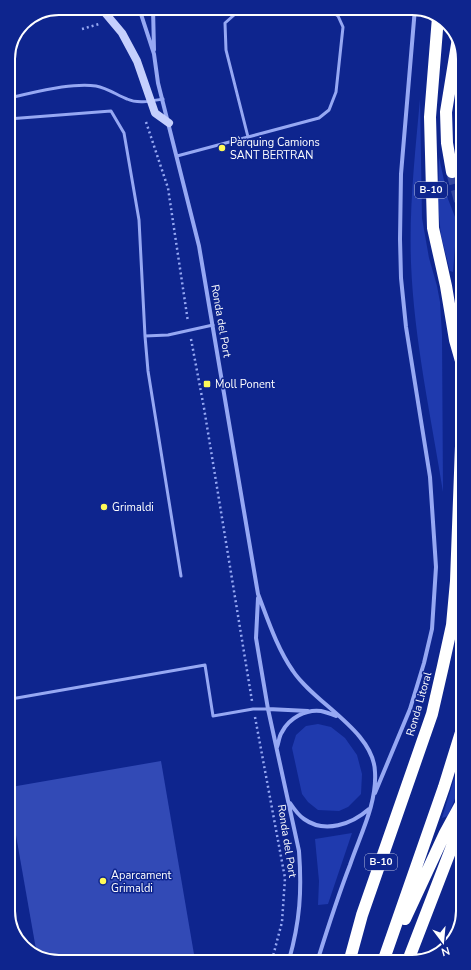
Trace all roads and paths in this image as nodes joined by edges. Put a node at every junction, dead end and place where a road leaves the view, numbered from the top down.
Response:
1 (107, 15) edge
2 (141, 15) edge
3 (153, 15) edge
4 (234, 15) edge
5 (337, 15) edge
6 (414, 15) edge
7 (437, 23) edge
8 (100, 24) dead end
9 (82, 29) dead end
10 (154, 54) junction
11 (455, 54) edge
12 (15, 97) edge
13 (163, 99) junction
14 (139, 102) junction
15 (151, 102) junction
16 (15, 118) edge
17 (169, 123) junction
18 (248, 137) junction
19 (177, 156) junction
20 (452, 172) tunnel mouth
21 (185, 307) dead end
22 (212, 324) junction
23 (144, 336) junction
24 (456, 344) edge
25 (193, 349) dead end
26 (181, 576) dead end
27 (456, 581) edge
28 (258, 594) junction
29 (250, 691) dead end
30 (15, 698) edge
31 (268, 709) junction
32 (308, 711) junction
33 (338, 716) junction
34 (256, 725) dead end
35 (456, 748) edge
36 (277, 750) junction
37 (374, 797) junction
38 (288, 800) junction
39 (370, 809) junction
40 (456, 812) edge
41 (456, 836) edge
42 (273, 955) edge
43 (290, 955) edge
44 (319, 955) edge
45 (351, 955) edge
46 (386, 955) edge
47 (387, 955) edge
48 (410, 955) edge

1 - 15 street
2 - 10 street, Ronda del Port
3 - 10 street, Ronda del Port
4 - 18 lane
5 - 18 lane
6 - 37 street
7 - 24 highway, B-10
8 - 9 path
10 - 13 street, Ronda del Port
11 - 20 highway, B-10
12 - 14 lane
13 - 15 lane
13 - 17 street, Ronda del Port
14 - 15 lane
14 - 21 path
15 - 17 street
16 - 23 lane
17 - 19 street, Ronda del Port
18 - 19 lane
19 - 22 street, Ronda del Port
22 - 23 lane
22 - 28 street, Ronda del Port
23 - 26 lane
25 - 29 path
27 - 45 highway, Ronda Litoral / B-10
28 - 31 street, Ronda del Port
28 - 33 street, Ronda del Port
30 - 31 lane
31 - 32 street, Ronda del Port
31 - 36 street, Ronda del Port
32 - 33 street, Ronda del Port
32 - 36 street, Ronda del Port
33 - 37 street, Ronda del Port
34 - 42 path, Ronda del Port
35 - 46 highway
36 - 38 street, Ronda del Port
37 - 39 street, Ronda del Port
38 - 39 street, Ronda del Port
38 - 43 street, Ronda del Port
39 - 44 street, Ronda del Port
40 - 47 highway
41 - 48 highway

